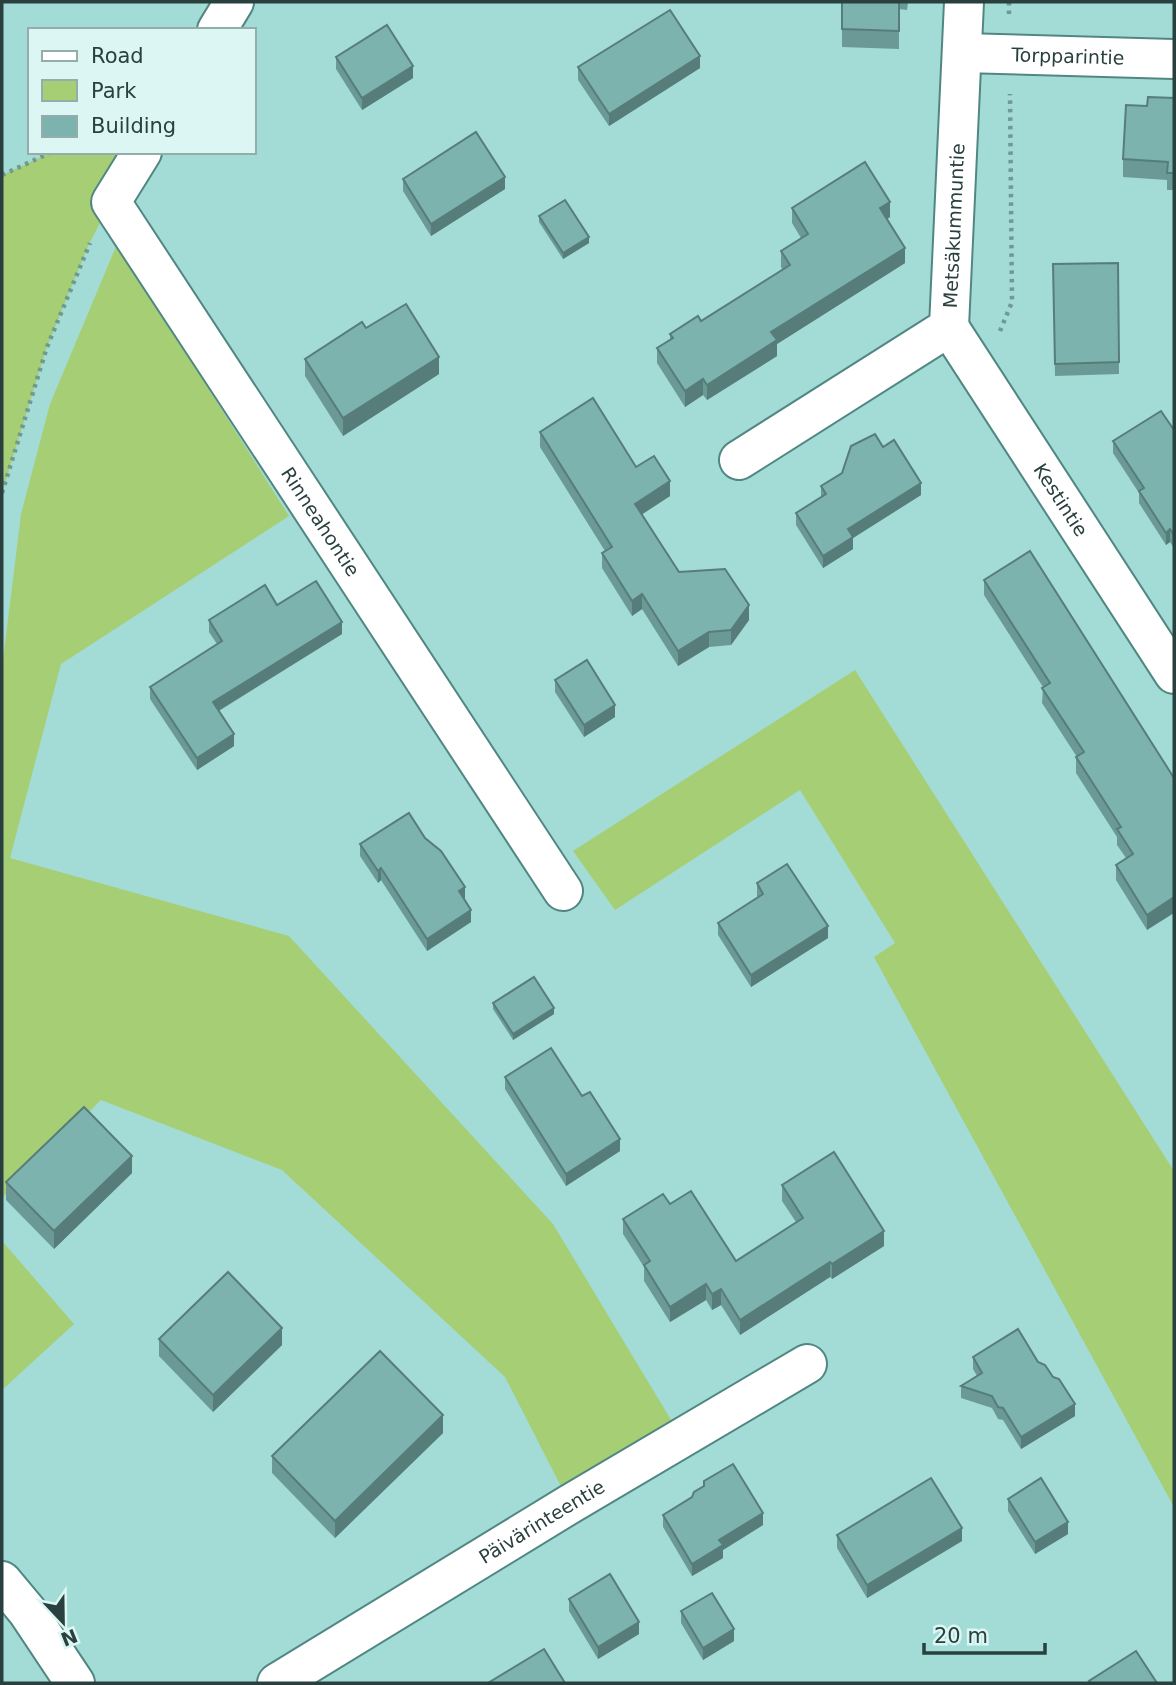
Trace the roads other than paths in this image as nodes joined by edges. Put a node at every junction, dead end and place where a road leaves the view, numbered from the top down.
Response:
1 (234, 2) edge
2 (964, 2) edge
3 (218, 28) edge
4 (963, 53) junction
5 (1174, 59) edge
6 (141, 154) edge
7 (949, 327) junction
8 (739, 460) dead end
9 (1174, 674) edge
10 (563, 891) dead end
11 (807, 1364) dead end
12 (2, 1580) edge
13 (75, 1683) edge
14 (277, 1683) edge

1 - 3 street
2 - 4 street, Metsäkummuntie
4 - 5 street, Torpparintie
4 - 7 street, Metsäkummuntie
6 - 10 street, Rinneahontie
7 - 8 street, Metsäkummuntie
7 - 9 street, Kestintie
11 - 14 street, Päivärinteentie
12 - 13 street

